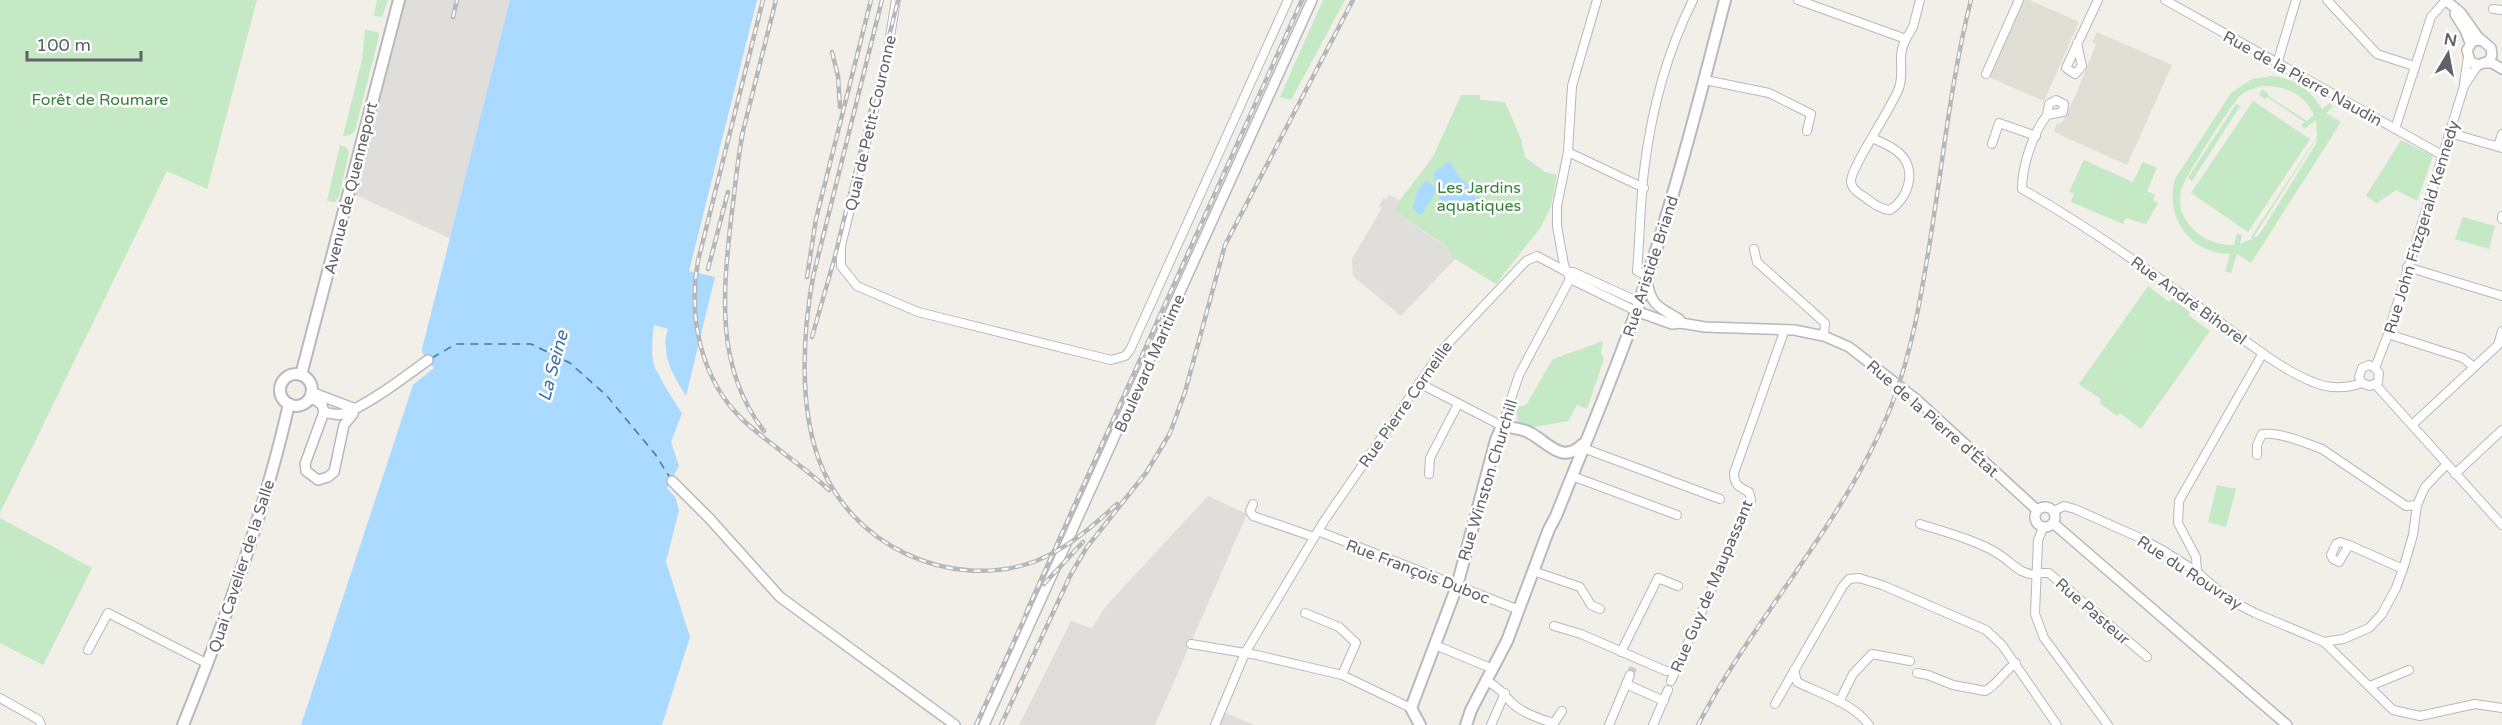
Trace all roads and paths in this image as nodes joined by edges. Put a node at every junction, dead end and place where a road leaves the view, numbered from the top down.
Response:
1 (399, 0) edge
2 (896, 0) edge
3 (1288, 0) edge
4 (1312, 0) edge
5 (1597, 0) edge
6 (1693, 0) edge
7 (1725, 0) edge
8 (1798, 0) edge
9 (1920, 0) edge
10 (2019, 0) edge
11 (2098, 0) edge
12 (2165, 0) edge
13 (2296, 0) edge
14 (2327, 0) edge
15 (2447, 1) edge
16 (1814, 3) edge
17 (2493, 9) dead end
18 (2502, 10) edge
19 (1906, 39) junction
20 (2482, 40) junction
21 (2077, 43) junction
22 (2470, 43) junction
23 (2492, 52) junction
24 (2468, 57) junction
25 (2502, 60) edge
26 (2277, 64) junction
27 (2482, 64) junction
28 (2414, 66) junction
29 (2502, 69) edge
30 (1986, 74) dead end
31 (1705, 80) junction
32 (2464, 86) junction
33 (2047, 115) dead end
34 (2396, 129) junction
35 (1807, 131) dead end
36 (2450, 133) junction
37 (2502, 134) edge
38 (2036, 136) junction
39 (1872, 138) junction
40 (1992, 144) dead end
41 (2500, 147) edge
42 (1568, 152) junction
43 (2442, 155) junction
44 (1644, 188) junction
45 (1754, 249) dead end
46 (2407, 267) junction
47 (1568, 275) junction
48 (1647, 278) junction
49 (2502, 296) edge
50 (1638, 306) junction
51 (1680, 321) junction
52 (1785, 329) junction
53 (2502, 331) edge
54 (2388, 334) junction
55 (1824, 336) junction
56 (2263, 353) junction
57 (428, 360) dead end
58 (2474, 367) junction
59 (2375, 368) junction
60 (301, 375) junction
61 (1419, 383) junction
62 (2362, 383) junction
63 (2375, 384) junction
64 (309, 396) junction
65 (289, 404) junction
66 (1458, 404) junction
67 (353, 408) junction
68 (324, 412) junction
69 (2412, 425) junction
70 (1502, 426) junction
71 (2502, 430) edge
72 (1584, 445) junction
73 (1570, 453) junction
74 (2257, 455) dead end
75 (2446, 465) junction
76 (1429, 474) dead end
77 (2455, 474) junction
78 (1572, 476) junction
79 (672, 481) dead end
80 (1720, 499) dead end
81 (1253, 504) dead end
82 (2417, 505) junction
83 (2037, 510) junction
84 (2054, 511) junction
85 (1677, 515) dead end
86 (2053, 523) junction
87 (1920, 524) dead end
88 (2502, 525) edge
89 (2043, 528) junction
90 (1316, 534) junction
91 (2349, 545) dead end
92 (2403, 569) junction
93 (1533, 571) junction
94 (2196, 572) junction
95 (2037, 574) junction
96 (1457, 586) junction
97 (1678, 586) dead end
98 (1600, 609) dead end
99 (1519, 610) junction
100 (1305, 613) dead end
101 (1554, 626) dead end
102 (2324, 642) junction
103 (1191, 644) dead end
104 (1435, 645) junction
105 (88, 650) dead end
106 (1620, 652) junction
107 (1245, 653) junction
108 (2147, 657) dead end
109 (1910, 661) dead end
110 (2016, 663) junction
111 (208, 664) junction
112 (1493, 669) junction
113 (1794, 670) junction
114 (2409, 670) dead end
115 (1674, 671) junction
116 (1917, 673) dead end
117 (1342, 675) junction
118 (1630, 675) tunnel mouth
119 (1487, 681) junction
120 (1671, 681) dead end
121 (1626, 684) junction
122 (2370, 686) junction
123 (1668, 690) dead end
124 (1505, 693) junction
125 (0, 698) edge
126 (1664, 701) junction
127 (1839, 702) junction
128 (1775, 704) dead end
129 (1411, 708) junction
130 (2502, 708) edge
131 (1562, 711) dead end
132 (1545, 723) edge
133 (41, 725) edge
134 (183, 725) edge
135 (955, 725) edge
136 (984, 725) edge
137 (1215, 725) edge
138 (1420, 725) edge
139 (1466, 725) edge
140 (1491, 725) edge
141 (1609, 725) edge
142 (1653, 725) edge
143 (1869, 725) edge
144 (2057, 725) edge
145 (2108, 725) edge
146 (2287, 725) edge

1 - 60 main road, Avenue de Quenneport
2 - 3 street, Quai de Petit-Couronne
4 - 136 street, Boulevard Maritime
5 - 42 street
6 - 44 street
7 - 31 main road, Rue Aristide Briand
8 - 16 street
9 - 19 street
10 - 30 street
11 - 21 street
12 - 26 street, Rue de la Pierre Naudin
13 - 26 street
14 - 28 street
15 - 20 street
15 - 22 street
15 - 28 street
16 - 19 street
17 - 18 street
19 - 39 street
20 - 22 street
20 - 23 street
21 - 21 street
22 - 24 street
23 - 25 street
23 - 27 street
24 - 27 street
24 - 32 street, Rue John Fitzgerald Kennedy
26 - 34 street, Rue de la Pierre Naudin
27 - 29 street
27 - 32 street, Rue John Fitzgerald Kennedy
28 - 34 street
31 - 35 street
31 - 48 main road, Rue Aristide Briand
32 - 36 street, Rue John Fitzgerald Kennedy
33 - 38 street
34 - 43 street, Rue de la Pierre Naudin
36 - 41 street
36 - 43 street, Rue John Fitzgerald Kennedy
37 - 41 street
38 - 40 street
38 - 56 street, Rue André Bihorel
39 - 39 street
42 - 44 street
42 - 47 street
43 - 46 street, Rue John Fitzgerald Kennedy
44 - 48 street
45 - 55 street
46 - 49 street
46 - 54 street, Rue John Fitzgerald Kennedy
47 - 50 street
47 - 61 street, Rue Pierre Corneille
47 - 70 street, Rue Winston Churchill
48 - 50 main road, Rue Aristide Briand
48 - 51 street, Rue de la Pierre d'État
50 - 51 street, Rue de la Pierre d'État
50 - 72 main road, Rue Aristide Briand
51 - 52 street, Rue de la Pierre d'État
52 - 55 street, Rue de la Pierre d'État
52 - 115 street, Rue Guy de Maupassant
53 - 58 street
54 - 58 street
54 - 59 street, Rue John Fitzgerald Kennedy
55 - 83 street, Rue de la Pierre d'État
56 - 62 street, Rue André Bihorel
56 - 94 street
57 - 67 street
58 - 69 street
59 - 62 street
59 - 63 street
60 - 64 main road
60 - 65 main road
61 - 66 street
61 - 90 street, Rue Pierre Corneille
62 - 63 street
63 - 69 street
64 - 65 main road
64 - 67 street
64 - 68 street
65 - 111 main road, Quai Cavelier de la Salle
66 - 70 street
66 - 76 street
67 - 68 street
67 - 68 street
69 - 75 street
70 - 73 main road
70 - 96 main road, Rue Winston Churchill
71 - 77 street
72 - 73 main road
72 - 78 main road, Rue Aristide Briand
72 - 80 street
73 - 78 main road
74 - 82 street
75 - 77 street
75 - 82 street
77 - 88 street
78 - 85 street
78 - 93 main road, Rue Aristide Briand
79 - 135 street
81 - 90 street, Rue François Duboc
82 - 92 street
83 - 84 street
83 - 89 street
84 - 86 street
84 - 94 street, Rue du Rouvray
86 - 89 street
86 - 146 street
87 - 95 street, Rue Pasteur
89 - 95 street
90 - 96 street, Rue François Duboc
90 - 107 street, Rue Pierre Corneille
91 - 92 street
92 - 102 street
93 - 98 street
93 - 99 main road, Rue Aristide Briand
94 - 102 street, Rue du Rouvray
95 - 108 street, Rue Pasteur
95 - 145 street
96 - 99 street, Rue François Duboc
96 - 104 main road, Rue Winston Churchill
97 - 106 street
99 - 112 main road, Rue Aristide Briand
100 - 117 street
101 - 106 street
102 - 122 street
103 - 107 street
104 - 112 street
104 - 129 main road, Rue Winston Churchill
105 - 111 street
106 - 115 street
107 - 117 street
107 - 137 street, Rue Pierre Corneille
109 - 127 street
110 - 113 street
110 - 116 street
110 - 144 street
111 - 134 main road, Quai Cavelier de la Salle
112 - 119 main road, Rue Aristide Briand
113 - 127 street
113 - 128 street
114 - 122 street
115 - 120 street, Rue Guy de Maupassant
117 - 129 street
118 - 121 street
119 - 124 street
119 - 139 main road, Rue Aristide Briand
121 - 126 street
121 - 141 street
122 - 130 street
123 - 126 street, Rue Guy de Maupassant
124 - 132 street
124 - 140 street
125 - 133 street
126 - 142 street, Rue Guy de Maupassant
127 - 143 street
129 - 138 main road
131 - 132 street

